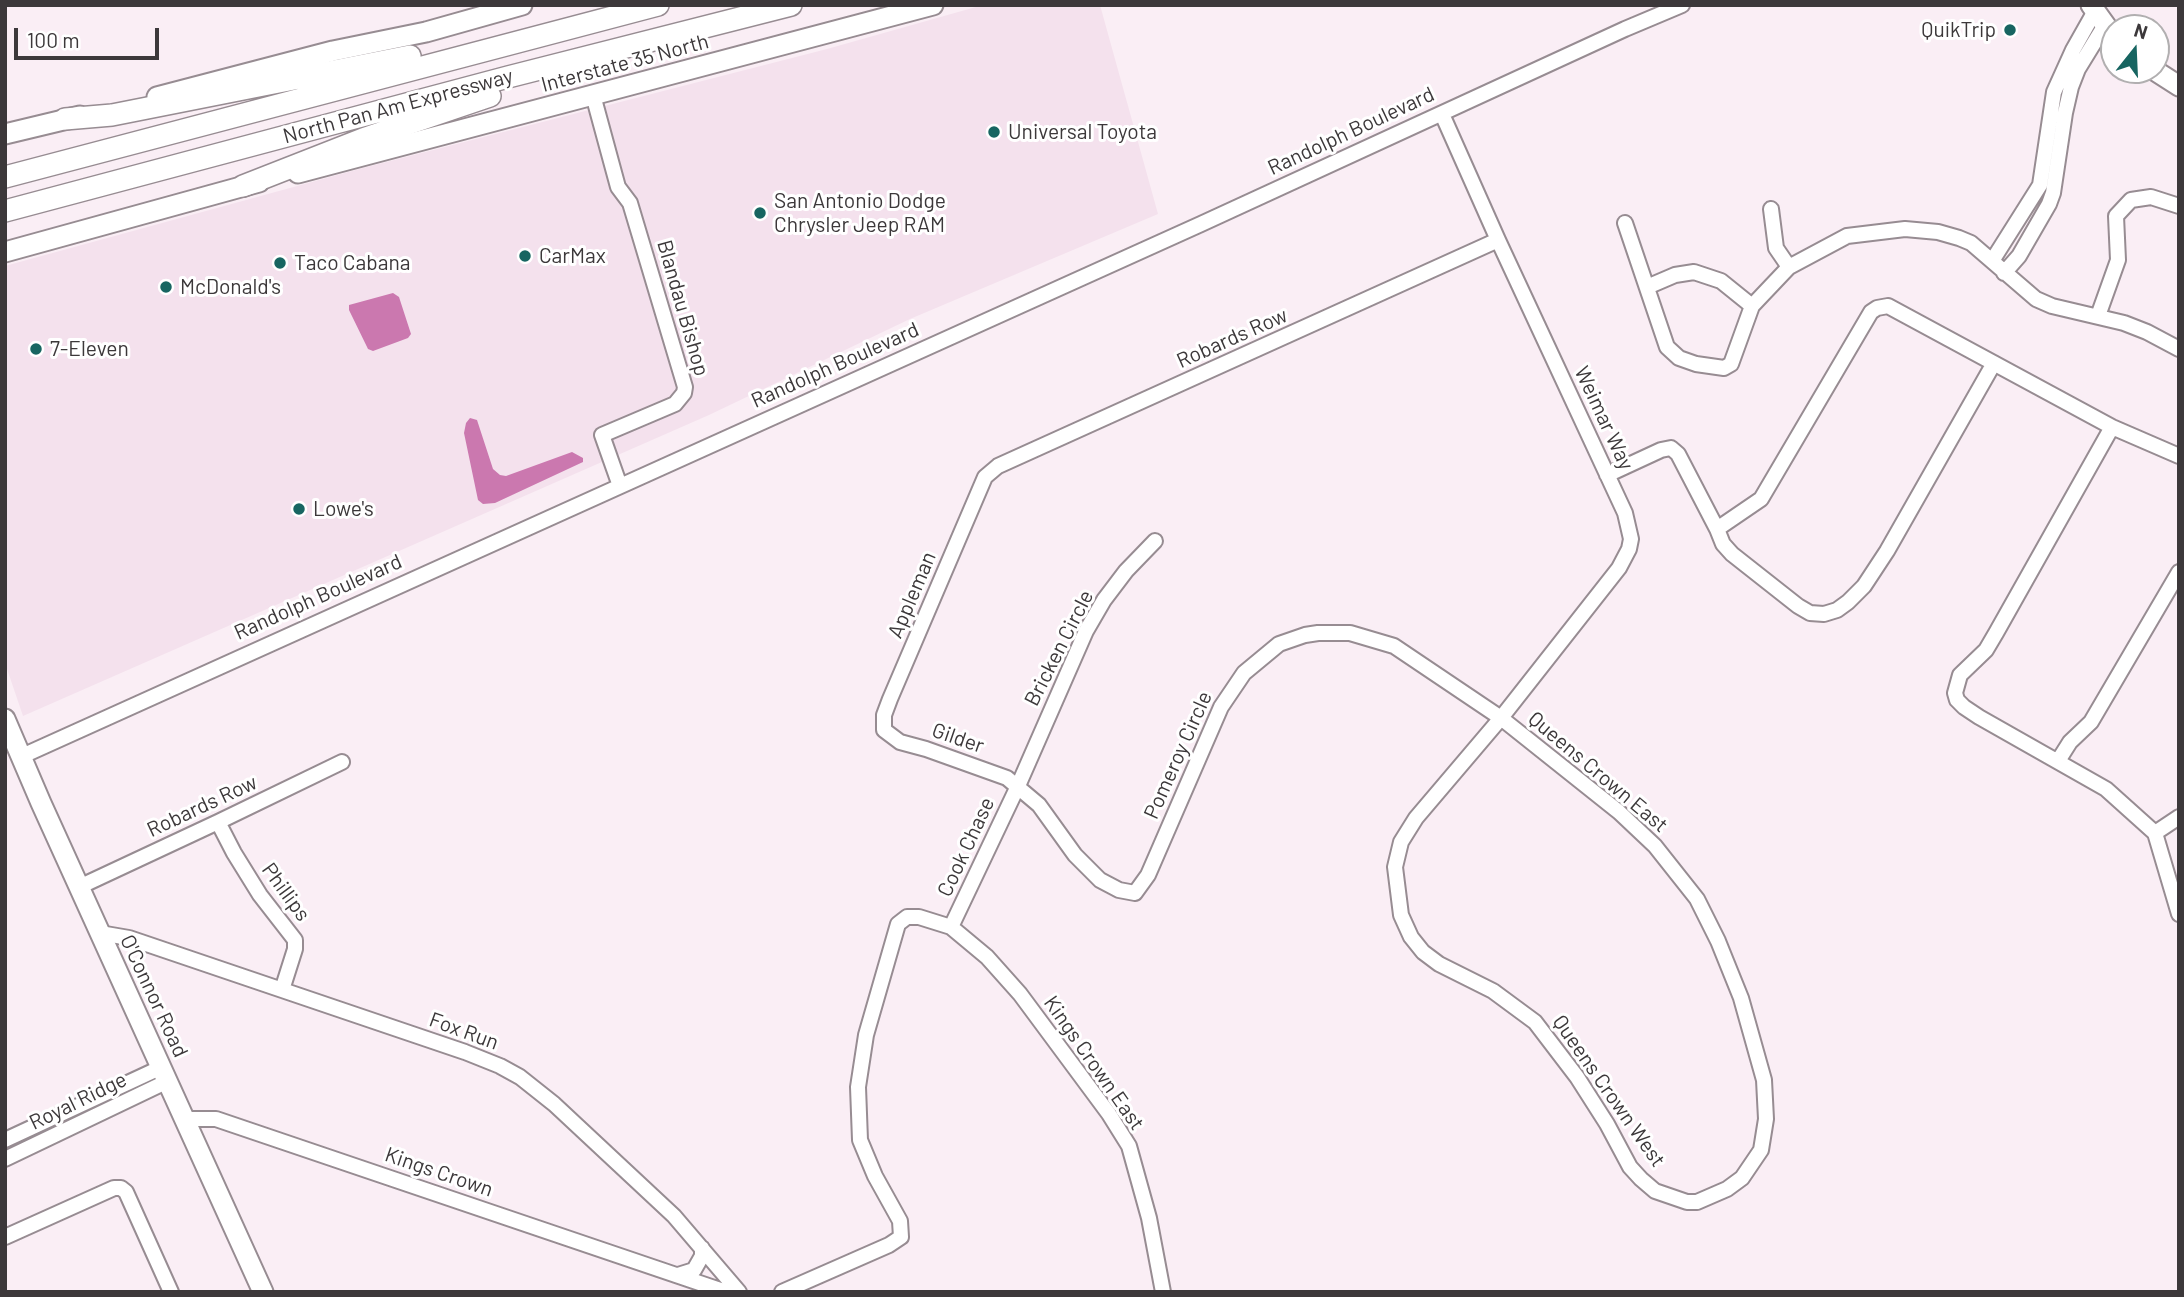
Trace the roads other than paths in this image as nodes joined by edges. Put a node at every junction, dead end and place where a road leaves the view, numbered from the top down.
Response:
1 (522, 5) edge
2 (644, 5) edge
3 (657, 5) edge
4 (791, 5) edge
5 (933, 5) edge
6 (1682, 5) edge
7 (766, 12) junction
8 (2100, 20) edge
9 (2100, 21) edge
10 (593, 95) junction
11 (1442, 114) junction
12 (65, 119) junction
13 (5, 134) edge
14 (5, 177) edge
15 (243, 186) junction
16 (2179, 206) edge
17 (1771, 209) dead end
18 (5, 211) edge
19 (1625, 223) dead end
20 (1498, 240) junction
21 (5, 253) edge
22 (1992, 261) junction
23 (1789, 267) junction
24 (2004, 273) junction
25 (1647, 287) junction
26 (1752, 306) junction
27 (2098, 316) junction
28 (2179, 349) edge
29 (1994, 363) junction
30 (2112, 427) junction
31 (2179, 456) edge
32 (1607, 475) junction
33 (985, 477) joint
34 (620, 486) junction
35 (1717, 529) junction
36 (1155, 541) dead end
37 (2179, 572) edge
38 (1501, 718) junction
39 (5, 719) edge
40 (884, 730) joint
41 (13, 760) edge
42 (2058, 761) junction
43 (342, 762) dead end
44 (1018, 786) junction
45 (2179, 817) edge
46 (218, 822) junction
47 (2155, 833) junction
48 (79, 887) junction
49 (1135, 893) joint
50 (2179, 914) edge
51 (951, 927) junction
52 (100, 933) junction
53 (282, 990) junction
54 (165, 1074) junction
55 (185, 1119) junction
56 (5, 1140) edge
57 (5, 1159) edge
58 (1749, 1168) joint
59 (5, 1237) edge
60 (702, 1248) junction
61 (678, 1275) junction
62 (164, 1289) edge
63 (264, 1292) edge
64 (726, 1292) edge
65 (739, 1292) edge
66 (782, 1292) edge
67 (1163, 1292) edge

1 - 12 main road
2 - 12 highway
3 - 14 highway, North Pan Am Expressway
4 - 7 highway, North Pan Am Expressway
5 - 10 main road, Interstate 35 North
6 - 11 street, Randolph Boulevard
7 - 15 highway
7 - 18 highway, North Pan Am Expressway
8 - 22 street
9 - 24 street
10 - 15 main road, Interstate 35 North
10 - 34 street, Blandau Bishop
11 - 20 street, Weimar Way
11 - 34 street, Randolph Boulevard
12 - 13 main road
15 - 21 main road, Interstate 35 North
16 - 27 street
17 - 23 street
19 - 25 street
20 - 32 street, Weimar Way
20 - 33 street, Robards Row
22 - 23 street
22 - 24 street
23 - 26 street
24 - 27 street
25 - 26 street
25 - 26 street
27 - 28 street
29 - 30 street
29 - 35 street
29 - 35 street
30 - 31 street
30 - 42 street
32 - 35 street
32 - 38 street, Weimar Way
33 - 40 street, Appleman
34 - 41 street, Randolph Boulevard
36 - 44 street, Bricken Circle
37 - 42 street
38 - 49 street, Pomeroy Circle
38 - 58 street, Queens Crown East
38 - 58 street, Queens Crown West
39 - 41 main road, O'Connor Road
40 - 44 street, Gilder
41 - 48 main road, O'Connor Road
42 - 47 street
43 - 46 street, Robards Row
44 - 49 street, Gilder
44 - 51 street, Cook Chase
45 - 47 street
46 - 48 street, Robards Row
46 - 53 street, Phillips
47 - 50 street
48 - 52 main road, O'Connor Road
51 - 66 street
51 - 67 street, Kings Crown East
52 - 53 street, Fox Run
52 - 54 main road, O'Connor Road
53 - 60 street, Fox Run
54 - 55 main road, O'Connor Road
54 - 56 street, Royal Ridge
54 - 57 street, Royal Ridge
55 - 61 street, Kings Crown
55 - 63 main road, O'Connor Road
59 - 62 street
60 - 61 street
60 - 65 street, Fox Run
61 - 64 street, Kings Crown

